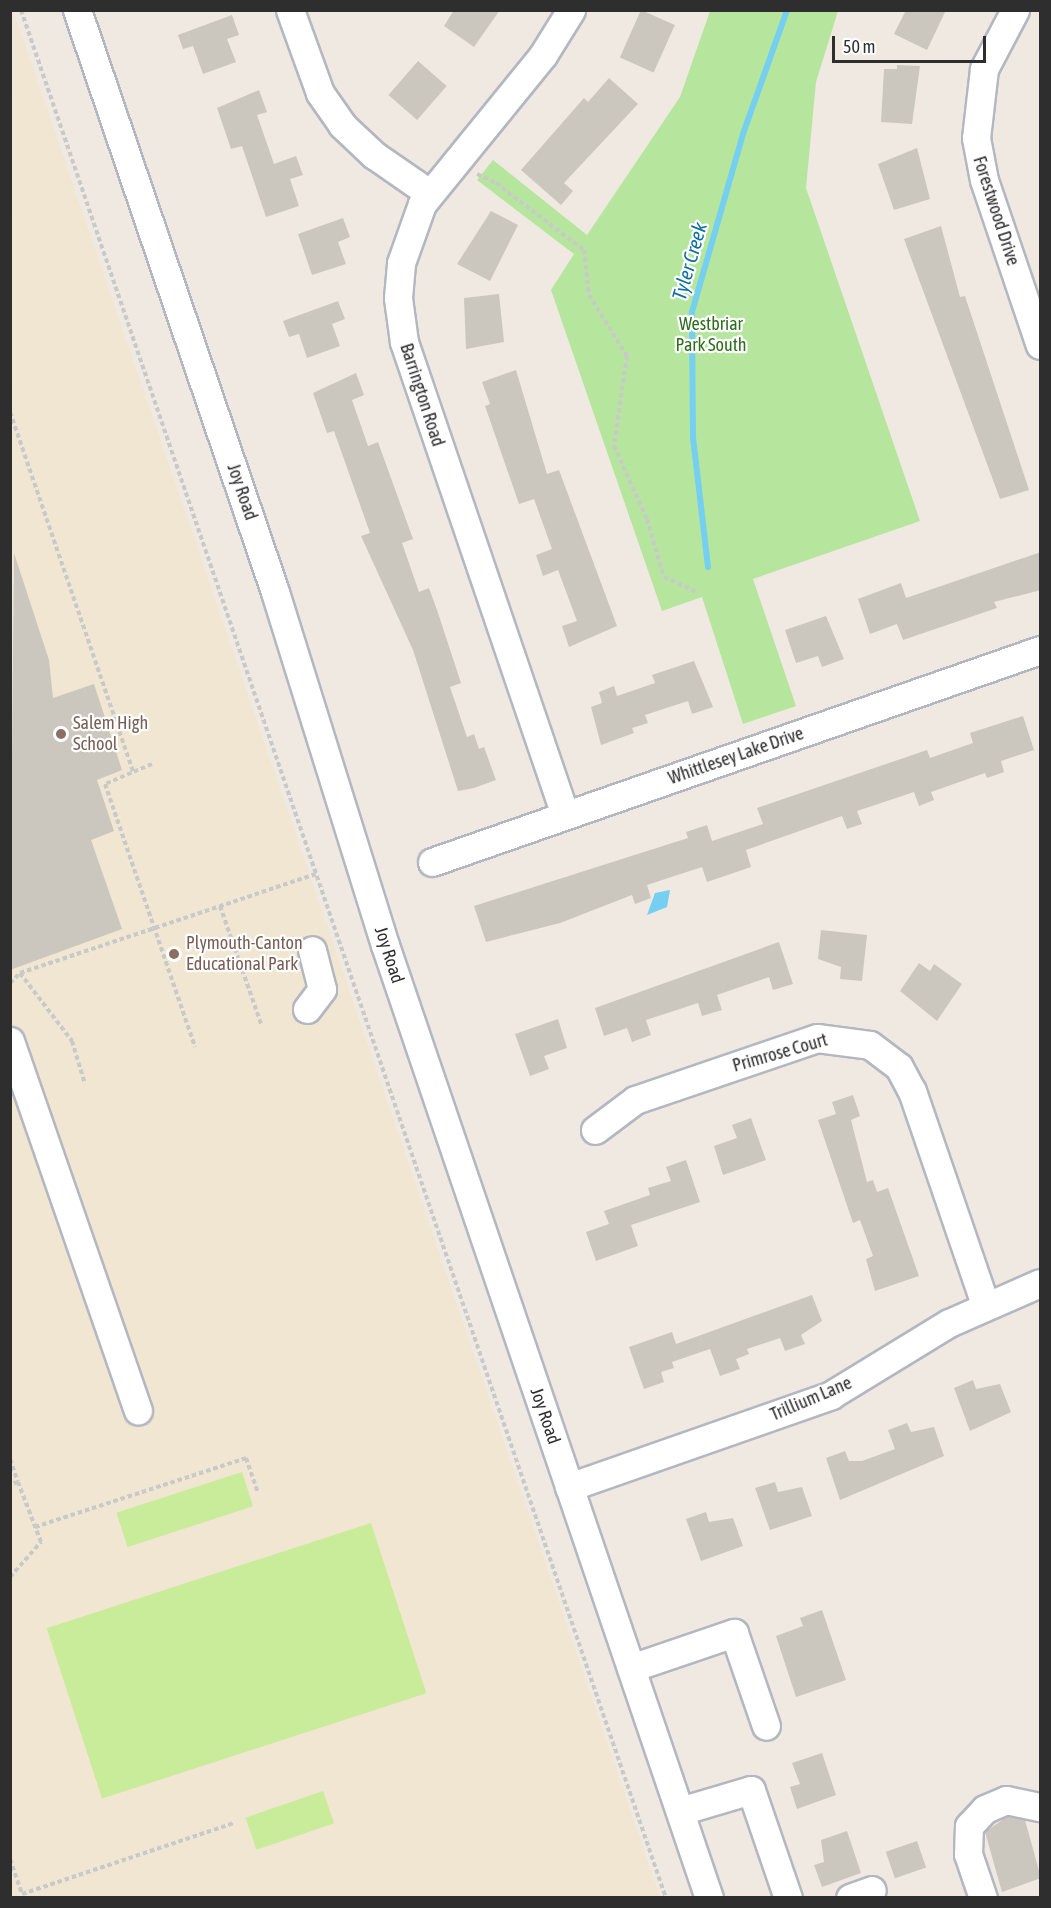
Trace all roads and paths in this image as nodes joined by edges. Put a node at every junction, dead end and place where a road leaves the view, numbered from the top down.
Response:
1 (21, 10) edge
2 (77, 10) edge
3 (290, 10) edge
4 (571, 10) edge
5 (1015, 10) edge
6 (476, 174) dead end
7 (429, 193) junction
8 (1041, 345) edge
9 (10, 412) edge
10 (699, 593) dead end
11 (1041, 651) edge
12 (152, 764) dead end
13 (133, 772) junction
14 (565, 815) junction
15 (432, 862) dead end
16 (316, 874) junction
17 (220, 906) junction
18 (154, 928) junction
19 (312, 950) dead end
20 (20, 973) junction
21 (10, 983) edge
22 (307, 1009) dead end
23 (261, 1024) dead end
24 (10, 1041) edge
25 (195, 1047) dead end
26 (85, 1084) dead end
27 (595, 1130) dead end
28 (1041, 1283) edge
29 (985, 1304) junction
30 (138, 1410) dead end
31 (10, 1459) edge
32 (18, 1482) junction
33 (10, 1484) edge
34 (569, 1487) junction
35 (258, 1492) dead end
36 (35, 1527) junction
37 (10, 1577) edge
38 (631, 1668) junction
39 (766, 1726) dead end
40 (1041, 1807) edge
41 (680, 1810) junction
42 (234, 1822) dead end
43 (10, 1860) edge
44 (666, 1898) edge
45 (709, 1898) edge
46 (788, 1898) edge
47 (983, 1898) edge

1 - 16 path
2 - 34 street, Joy Road
3 - 7 street
4 - 7 street, Barrington Road
5 - 8 street, Forestwood Drive
6 - 10 path
7 - 14 street, Barrington Road
9 - 13 path
11 - 14 street, Whittlesey Lake Drive
12 - 13 path
13 - 18 path
14 - 15 street, Whittlesey Lake Drive
16 - 17 path
16 - 44 path
17 - 18 path
17 - 23 path
18 - 20 path
18 - 25 path
19 - 22 street
20 - 21 path
20 - 26 path
24 - 30 street
27 - 29 street, Primrose Court
28 - 29 street, Trillium Lane
29 - 34 street, Trillium Lane
31 - 32 path
32 - 33 path
32 - 36 path
34 - 38 street, Joy Road
35 - 36 path
36 - 37 path
38 - 39 street
38 - 41 street, Joy Road
40 - 47 street
41 - 45 street, Joy Road
41 - 46 street
42 - 43 path

